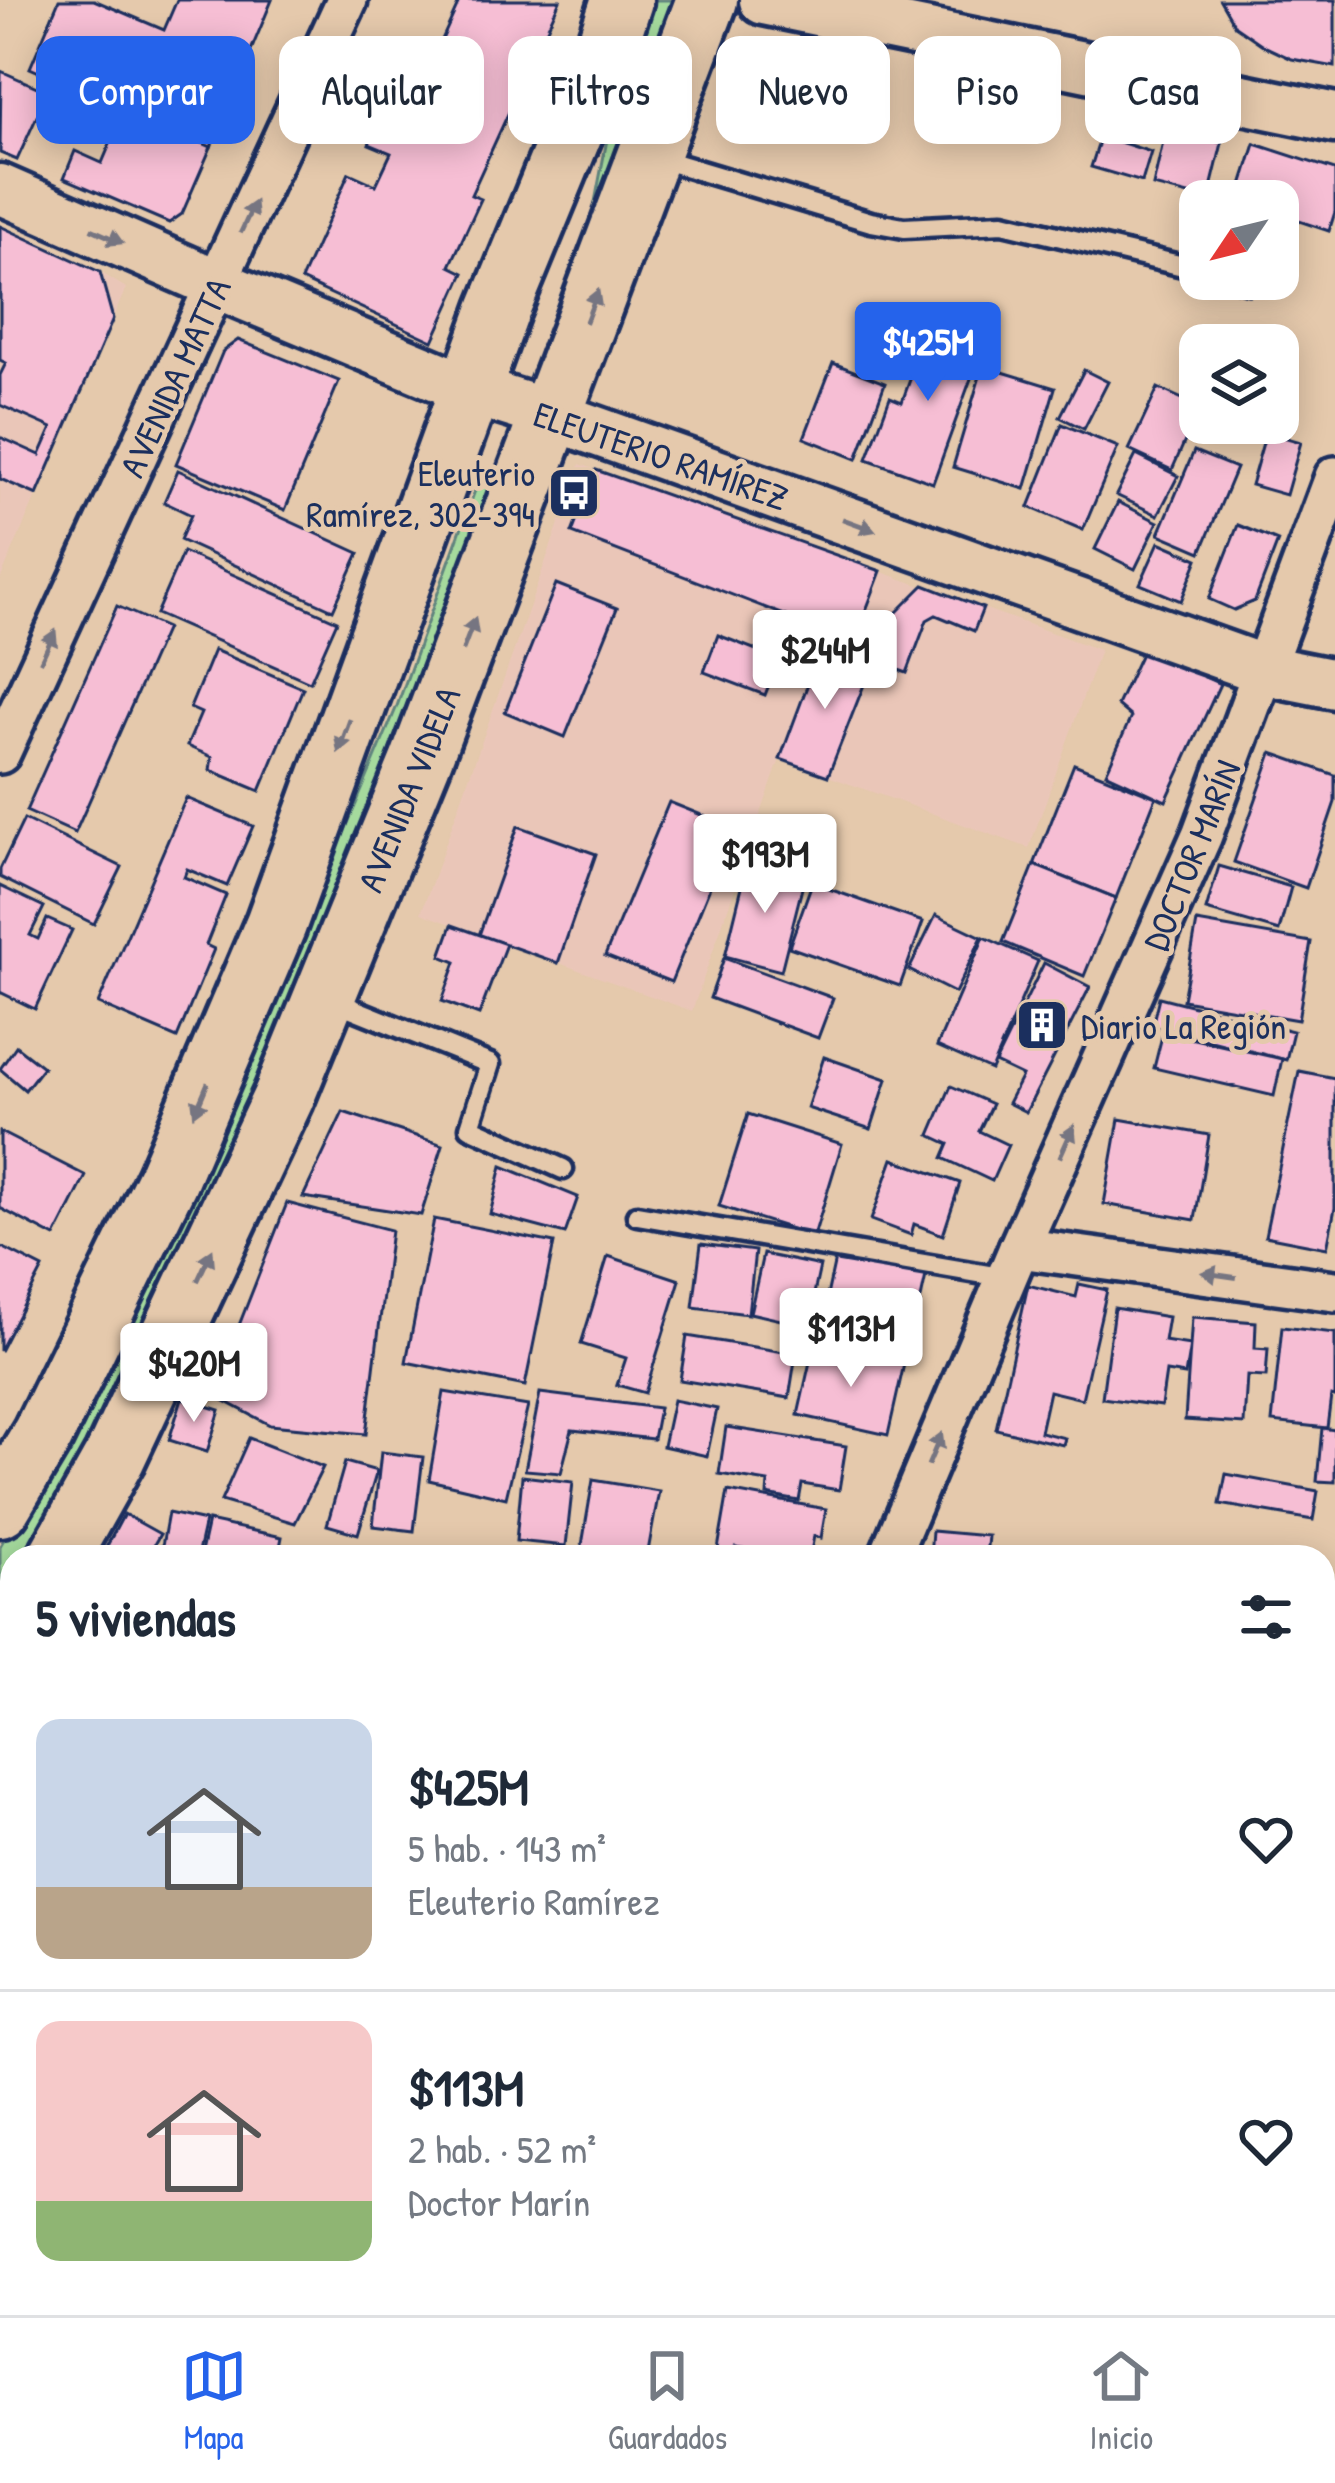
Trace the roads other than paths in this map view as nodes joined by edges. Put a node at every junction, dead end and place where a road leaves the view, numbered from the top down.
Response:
1 (347, 0) edge
2 (622, 0) edge
3 (707, 0) edge
4 (764, 0) edge
5 (1335, 118) edge
6 (649, 155) junction
7 (0, 189) edge
8 (1179, 265) edge
9 (217, 284) junction
10 (471, 390) junction
11 (550, 415) junction
12 (1335, 477) edge
13 (1265, 670) junction
14 (1335, 684) edge
15 (0, 753) edge
16 (324, 997) junction
17 (563, 1169) dead end
18 (637, 1215) dead end
19 (1013, 1263) junction
20 (1335, 1291) edge
21 (0, 1506) edge
22 (66, 1545) edge
23 (895, 1545) edge

9 -> 1 street, AVENIDA MATTA
2 - 10 main road, AVENIDA VIDELA
3 - 6 main road, AVENIDA VIDELA
4 - 5 street
6 - 8 lane
11 -> 6 main road, AVENIDA VIDELA
7 -> 9 street, ELEUTERIO RAMÍREZ
9 - 10 street, ELEUTERIO RAMÍREZ
15 -> 9 street, AVENIDA MATTA
10 - 11 street, ELEUTERIO RAMÍREZ
10 -> 21 main road, AVENIDA VIDELA
11 -> 13 street, ELEUTERIO RAMÍREZ
16 -> 11 main road, AVENIDA VIDELA
12 - 13 street, DOCTOR MARÍN
13 - 14 street, ELEUTERIO RAMÍREZ
19 -> 13 street, DOCTOR MARÍN
16 - 17 lane
22 -> 16 main road, AVENIDA VIDELA
18 - 19 lane
20 -> 19 street
23 -> 19 street, DOCTOR MARÍN

